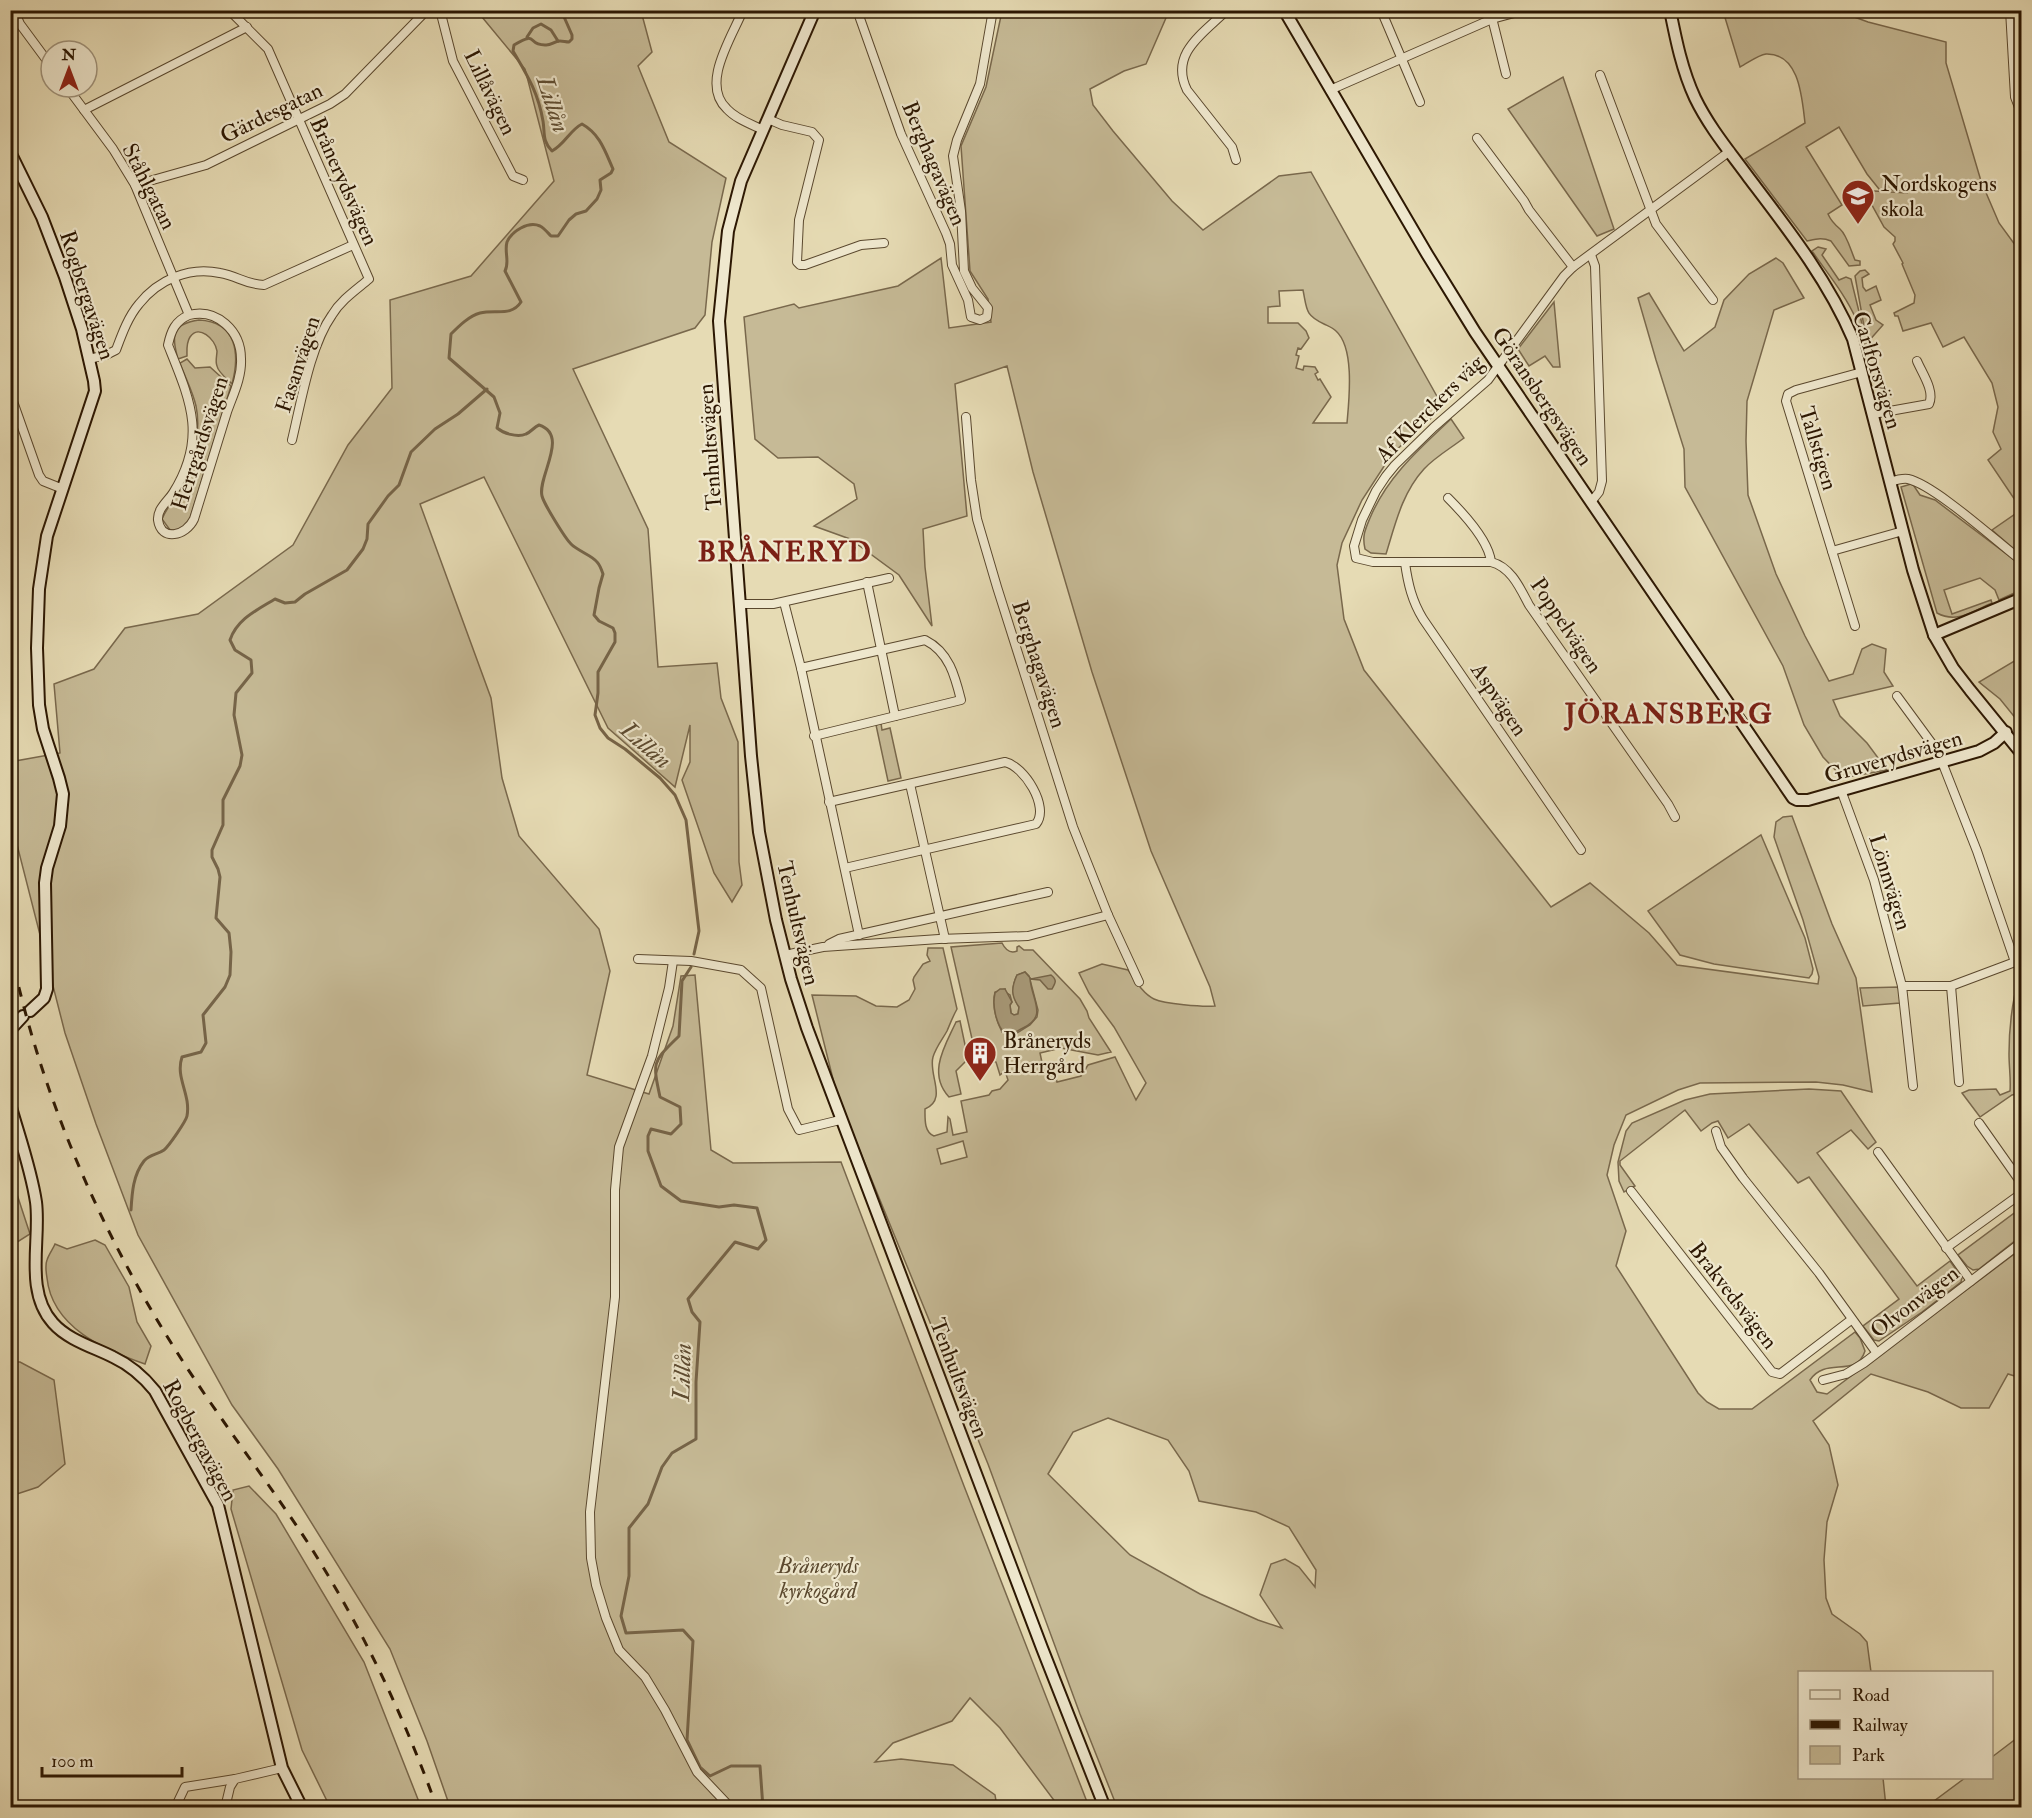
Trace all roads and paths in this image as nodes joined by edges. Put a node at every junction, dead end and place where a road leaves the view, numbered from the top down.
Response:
1 (14, 10) edge
2 (229, 10) edge
3 (427, 10) edge
4 (440, 10) edge
5 (743, 10) edge
6 (815, 10) edge
7 (857, 10) edge
8 (993, 10) edge
9 (1227, 10) edge
10 (1284, 10) edge
11 (1381, 10) edge
12 (1526, 10) edge
13 (1670, 10) edge
14 (2010, 10) edge
15 (1491, 15) edge
16 (247, 27) junction
17 (39, 50) edge
18 (1401, 58) junction
19 (1506, 74) dead end
20 (1600, 75) dead end
21 (1330, 90) junction
22 (76, 99) edge
23 (1420, 102) dead end
24 (84, 110) junction
25 (2022, 115) edge
26 (768, 119) junction
27 (299, 120) junction
28 (763, 130) junction
29 (1477, 138) dead end
30 (10, 152) edge
31 (1730, 152) junction
32 (1236, 160) dead end
33 (523, 180) dead end
34 (135, 185) junction
35 (1651, 209) junction
36 (884, 243) dead end
37 (353, 245) junction
38 (1591, 255) junction
39 (1573, 267) junction
40 (174, 276) junction
41 (369, 279) joint
42 (1713, 300) dead end
43 (189, 315) junction
44 (89, 359) junction
45 (1917, 361) dead end
46 (1498, 364) junction
47 (1862, 372) junction
48 (10, 393) edge
49 (1873, 414) junction
50 (966, 417) dead end
51 (292, 440) dead end
52 (1890, 482) junction
53 (63, 489) junction
54 (1448, 498) dead end
55 (1591, 502) junction
56 (1903, 531) junction
57 (1832, 551) junction
58 (2022, 561) edge
59 (1491, 562) junction
60 (1405, 563) junction
61 (890, 578) dead end
62 (867, 582) junction
63 (2022, 598) edge
64 (784, 602) junction
65 (740, 604) junction
66 (1855, 626) dead end
67 (1934, 636) junction
68 (881, 650) junction
69 (801, 668) junction
70 (1897, 696) dead end
71 (896, 716) junction
72 (2006, 732) junction
73 (814, 736) junction
74 (2022, 754) edge
75 (1942, 762) junction
76 (910, 784) junction
77 (1841, 790) junction
78 (1788, 792) joint
79 (829, 802) junction
80 (1675, 817) dead end
81 (1581, 850) dead end
82 (925, 851) junction
83 (844, 868) junction
84 (1048, 892) dead end
85 (1108, 915) junction
86 (940, 917) junction
87 (859, 935) junction
88 (945, 939) junction
89 (823, 946) junction
90 (784, 955) junction
91 (638, 958) dead end
92 (673, 961) junction
93 (1139, 982) dead end
94 (1902, 986) junction
95 (1951, 986) junction
96 (10, 1030) edge
97 (1959, 1082) dead end
98 (1913, 1086) dead end
99 (10, 1104) edge
100 (840, 1120) junction
101 (1980, 1123) dead end
102 (1716, 1131) dead end
103 (16, 1147) edge
104 (1878, 1152) dead end
105 (2022, 1184) edge
106 (1631, 1191) dead end
107 (2022, 1193) edge
108 (2022, 1242) edge
109 (1946, 1248) junction
110 (1971, 1281) junction
111 (1851, 1320) junction
112 (1876, 1352) junction
113 (1823, 1380) dead end
114 (282, 1768) junction
115 (235, 1779) junction
116 (175, 1808) edge
117 (225, 1808) edge
118 (302, 1808) edge
119 (731, 1808) edge
120 (1105, 1808) edge

1 - 17 street
2 - 16 street, Brånerydsvägen
3 - 27 street, Gärdesgatan
4 - 33 street, Lillåvägen
5 - 28 street
6 - 26 street, Tenhultsvägen
7 - 8 street, Berghagavägen
9 - 32 street
10 - 21 street, Göransbergsvägen
11 - 18 street
12 - 15 street
13 - 31 street, Carlforsvägen
14 - 25 street
15 - 18 street
15 - 19 street
16 - 24 street
16 - 27 street, Brånerydsvägen
18 - 21 street
18 - 23 street
20 - 35 street
21 - 46 street, Göransbergsvägen
22 - 24 street, Ståhlgatan
24 - 34 street, Ståhlgatan
26 - 28 street, Tenhultsvägen
26 - 36 street
27 - 34 street, Gärdesgatan
27 - 37 street, Brånerydsvägen
28 - 65 street, Tenhultsvägen
29 - 39 street
30 - 44 street, Rogbergavägen
31 - 35 street, Af Klerckers väg
31 - 47 street, Carlforsvägen
34 - 40 street, Ståhlgatan
35 - 38 street, Af Klerckers väg
35 - 42 street
37 - 40 street
37 - 41 street, Brånerydsvägen
38 - 39 street, Af Klerckers väg
38 - 55 street
39 - 46 street, Af Klerckers väg
40 - 43 street
40 - 44 street
41 - 51 street, Fasanvägen
43 - 43 street, Herrgårdsvägen
44 - 53 street, Rogbergavägen
45 - 49 street
46 - 55 street, Göransbergsvägen
46 - 60 street, Af Klerckers väg
47 - 49 street, Carlforsvägen
47 - 57 street, Tallstigen
48 - 53 street
49 - 52 street, Carlforsvägen
50 - 85 street, Berghagavägen
52 - 56 street, Carlforsvägen
52 - 58 street
53 - 96 street, Rogbergavägen
54 - 59 street
55 - 78 street, Göransbergsvägen
56 - 57 street
56 - 67 street, Carlforsvägen
57 - 66 street, Tallstigen
59 - 60 street
59 - 80 street, Poppelvägen
60 - 81 street, Aspvägen
61 - 62 street
62 - 64 street
62 - 68 street
63 - 67 street
64 - 65 street
64 - 69 street
65 - 90 street, Tenhultsvägen
67 - 72 street, Carlforsvägen
68 - 69 street
68 - 71 street
68 - 71 street
69 - 73 street
70 - 75 street
71 - 73 street
72 - 74 street, Carlforsvägen
72 - 75 street, Gruverydsvägen
73 - 79 street
75 - 77 street, Gruverydsvägen
75 - 95 street
76 - 79 street
76 - 82 street
76 - 82 street
77 - 78 street, Gruverydsvägen
77 - 94 street, Lönnvägen
79 - 83 street
82 - 83 street
82 - 86 street
83 - 87 street
84 - 86 street
85 - 88 street
85 - 93 street, Berghagavägen
86 - 87 street
86 - 88 street
87 - 89 street
88 - 89 street
89 - 90 street
90 - 100 street, Tenhultsvägen
91 - 92 street
92 - 100 street
92 - 119 street
94 - 95 street
94 - 98 street, Lönnvägen
95 - 97 street
99 - 103 street, Rogbergavägen
100 - 120 street, Tenhultsvägen
101 - 105 street
102 - 111 street
103 - 114 street, Rogbergavägen
104 - 109 street
106 - 111 street, Brakvedsvägen
107 - 109 street
108 - 110 street, Olvonvägen
109 - 110 street
110 - 112 street, Olvonvägen
111 - 112 street
112 - 113 street, Olvonvägen
114 - 115 street
114 - 118 street, Rogbergavägen
115 - 116 street
115 - 117 street

